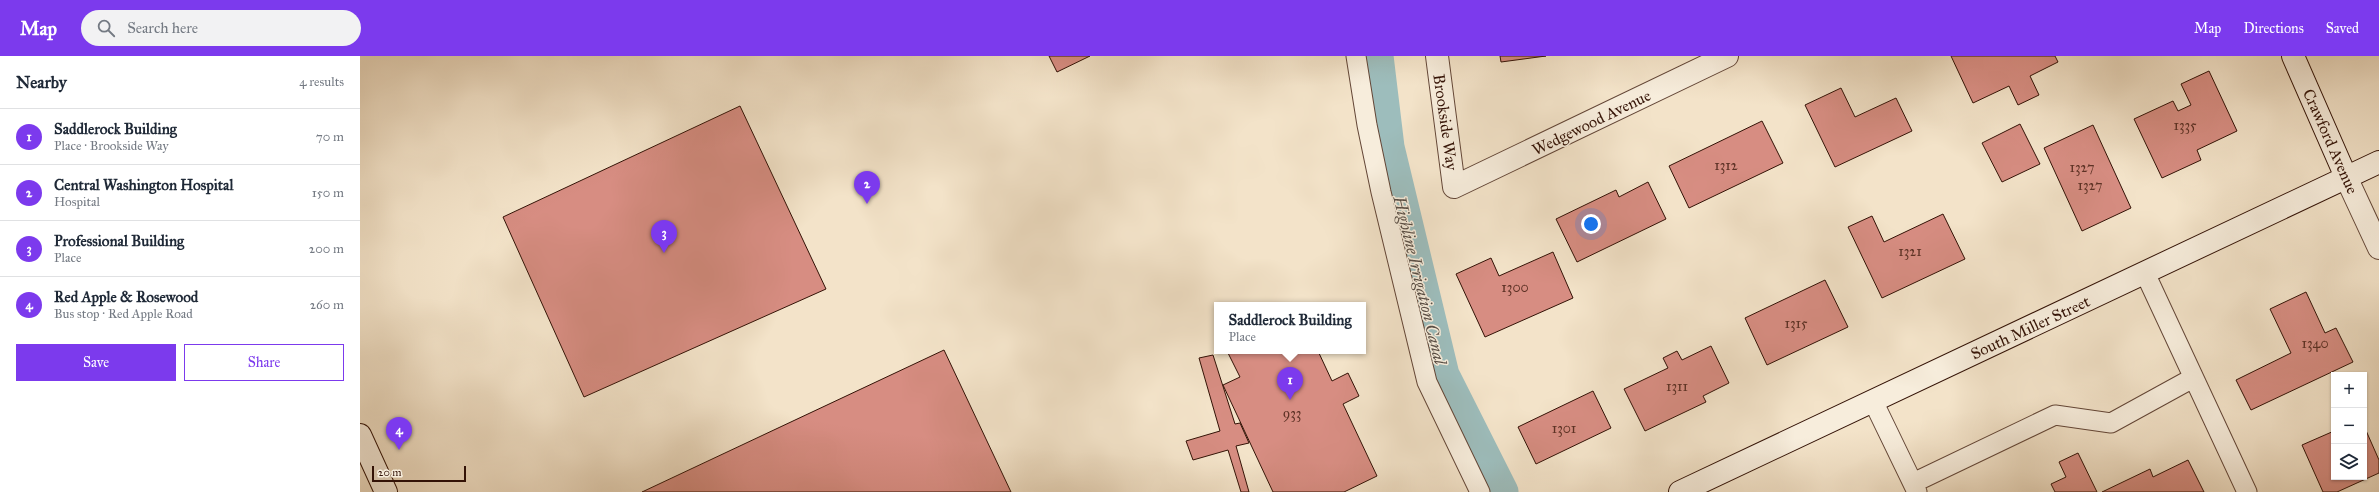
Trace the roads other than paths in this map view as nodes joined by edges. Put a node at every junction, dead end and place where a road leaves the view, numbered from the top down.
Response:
1 (1356, 56) edge
2 (1437, 56) edge
3 (1727, 56) edge
4 (2293, 56) edge
5 (2379, 162) edge
6 (2346, 177) junction
7 (1454, 187) joint
8 (2379, 248) edge
9 (2144, 273) junction
10 (2194, 378) junction
11 (1873, 401) junction
12 (360, 435) edge
13 (1915, 488) edge
14 (386, 492) edge
15 (1480, 492) edge
16 (1680, 492) edge
17 (2247, 492) edge

1 - 15 lane
2 - 7 street, Brookside Way
3 - 7 street, Wedgewood Avenue
4 - 6 street, Crawford Avenue
5 - 6 street, South Miller Street
6 - 8 street, Crawford Avenue
6 - 9 street, South Miller Street
9 - 10 lane
9 - 11 street, South Miller Street
10 - 13 lane
10 - 17 lane
11 - 13 lane
11 - 16 street, South Miller Street
12 - 14 street

